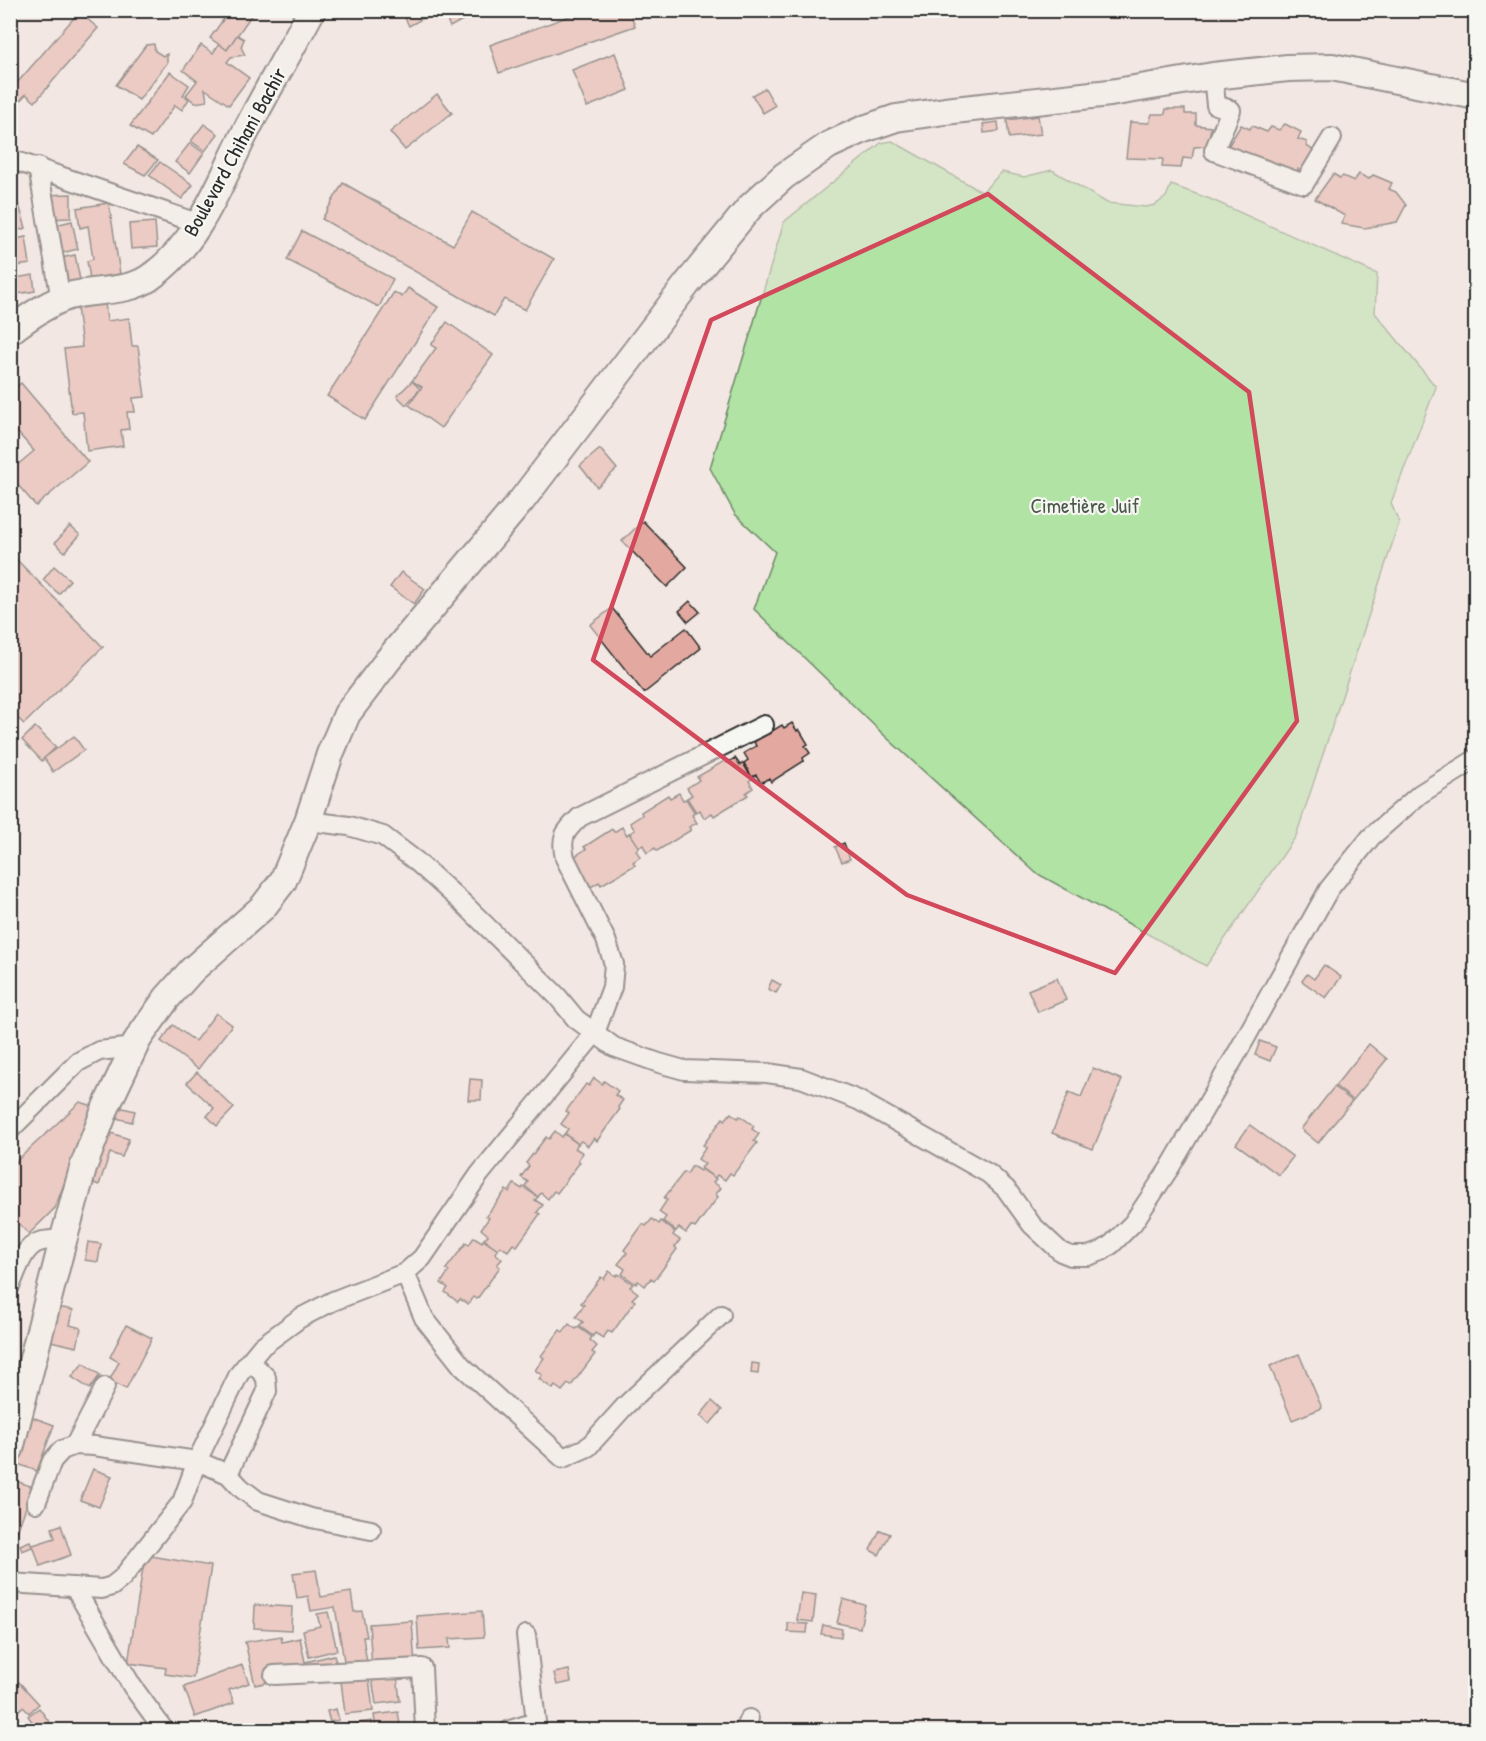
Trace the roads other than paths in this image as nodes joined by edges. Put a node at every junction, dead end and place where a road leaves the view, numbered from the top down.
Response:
1 (312, 10) edge
2 (1213, 76) junction
3 (1476, 96) edge
4 (1332, 138) dead end
5 (10, 159) edge
6 (38, 167) junction
7 (200, 224) junction
8 (62, 300) junction
9 (10, 331) edge
10 (764, 725) dead end
11 (1476, 759) edge
12 (308, 821) junction
13 (595, 1033) junction
14 (134, 1047) junction
15 (10, 1130) edge
16 (63, 1239) junction
17 (405, 1273) junction
18 (10, 1286) edge
19 (721, 1315) dead end
20 (250, 1361) junction
21 (105, 1387) dead end
22 (75, 1445) junction
23 (10, 1449) edge
24 (197, 1461) junction
25 (228, 1474) junction
26 (36, 1503) dead end
27 (371, 1530) dead end
28 (10, 1583) edge
29 (74, 1587) junction
30 (526, 1635) dead end
31 (274, 1675) dead end
32 (164, 1731) edge
33 (425, 1731) edge
34 (510, 1731) edge

1 - 7 main road, Boulevard Chihani Bachir
2 - 3 main road
2 - 4 street
2 - 12 main road
5 - 6 street
6 - 7 street
6 - 8 street
7 - 8 main road, Boulevard Chihani Bachir
8 - 9 main road, Boulevard Chihani Bachir
10 - 13 street
11 - 13 street
12 - 13 street
12 - 14 main road
13 - 17 street
14 - 15 street
14 - 16 main road
16 - 18 street
16 - 23 main road
17 - 19 street
17 - 20 street
20 - 24 street
20 - 25 street
21 - 22 street
22 - 24 street
22 - 26 street
24 - 25 street
24 - 29 street
25 - 27 street
28 - 29 street
29 - 32 street
30 - 34 street
31 - 33 street

